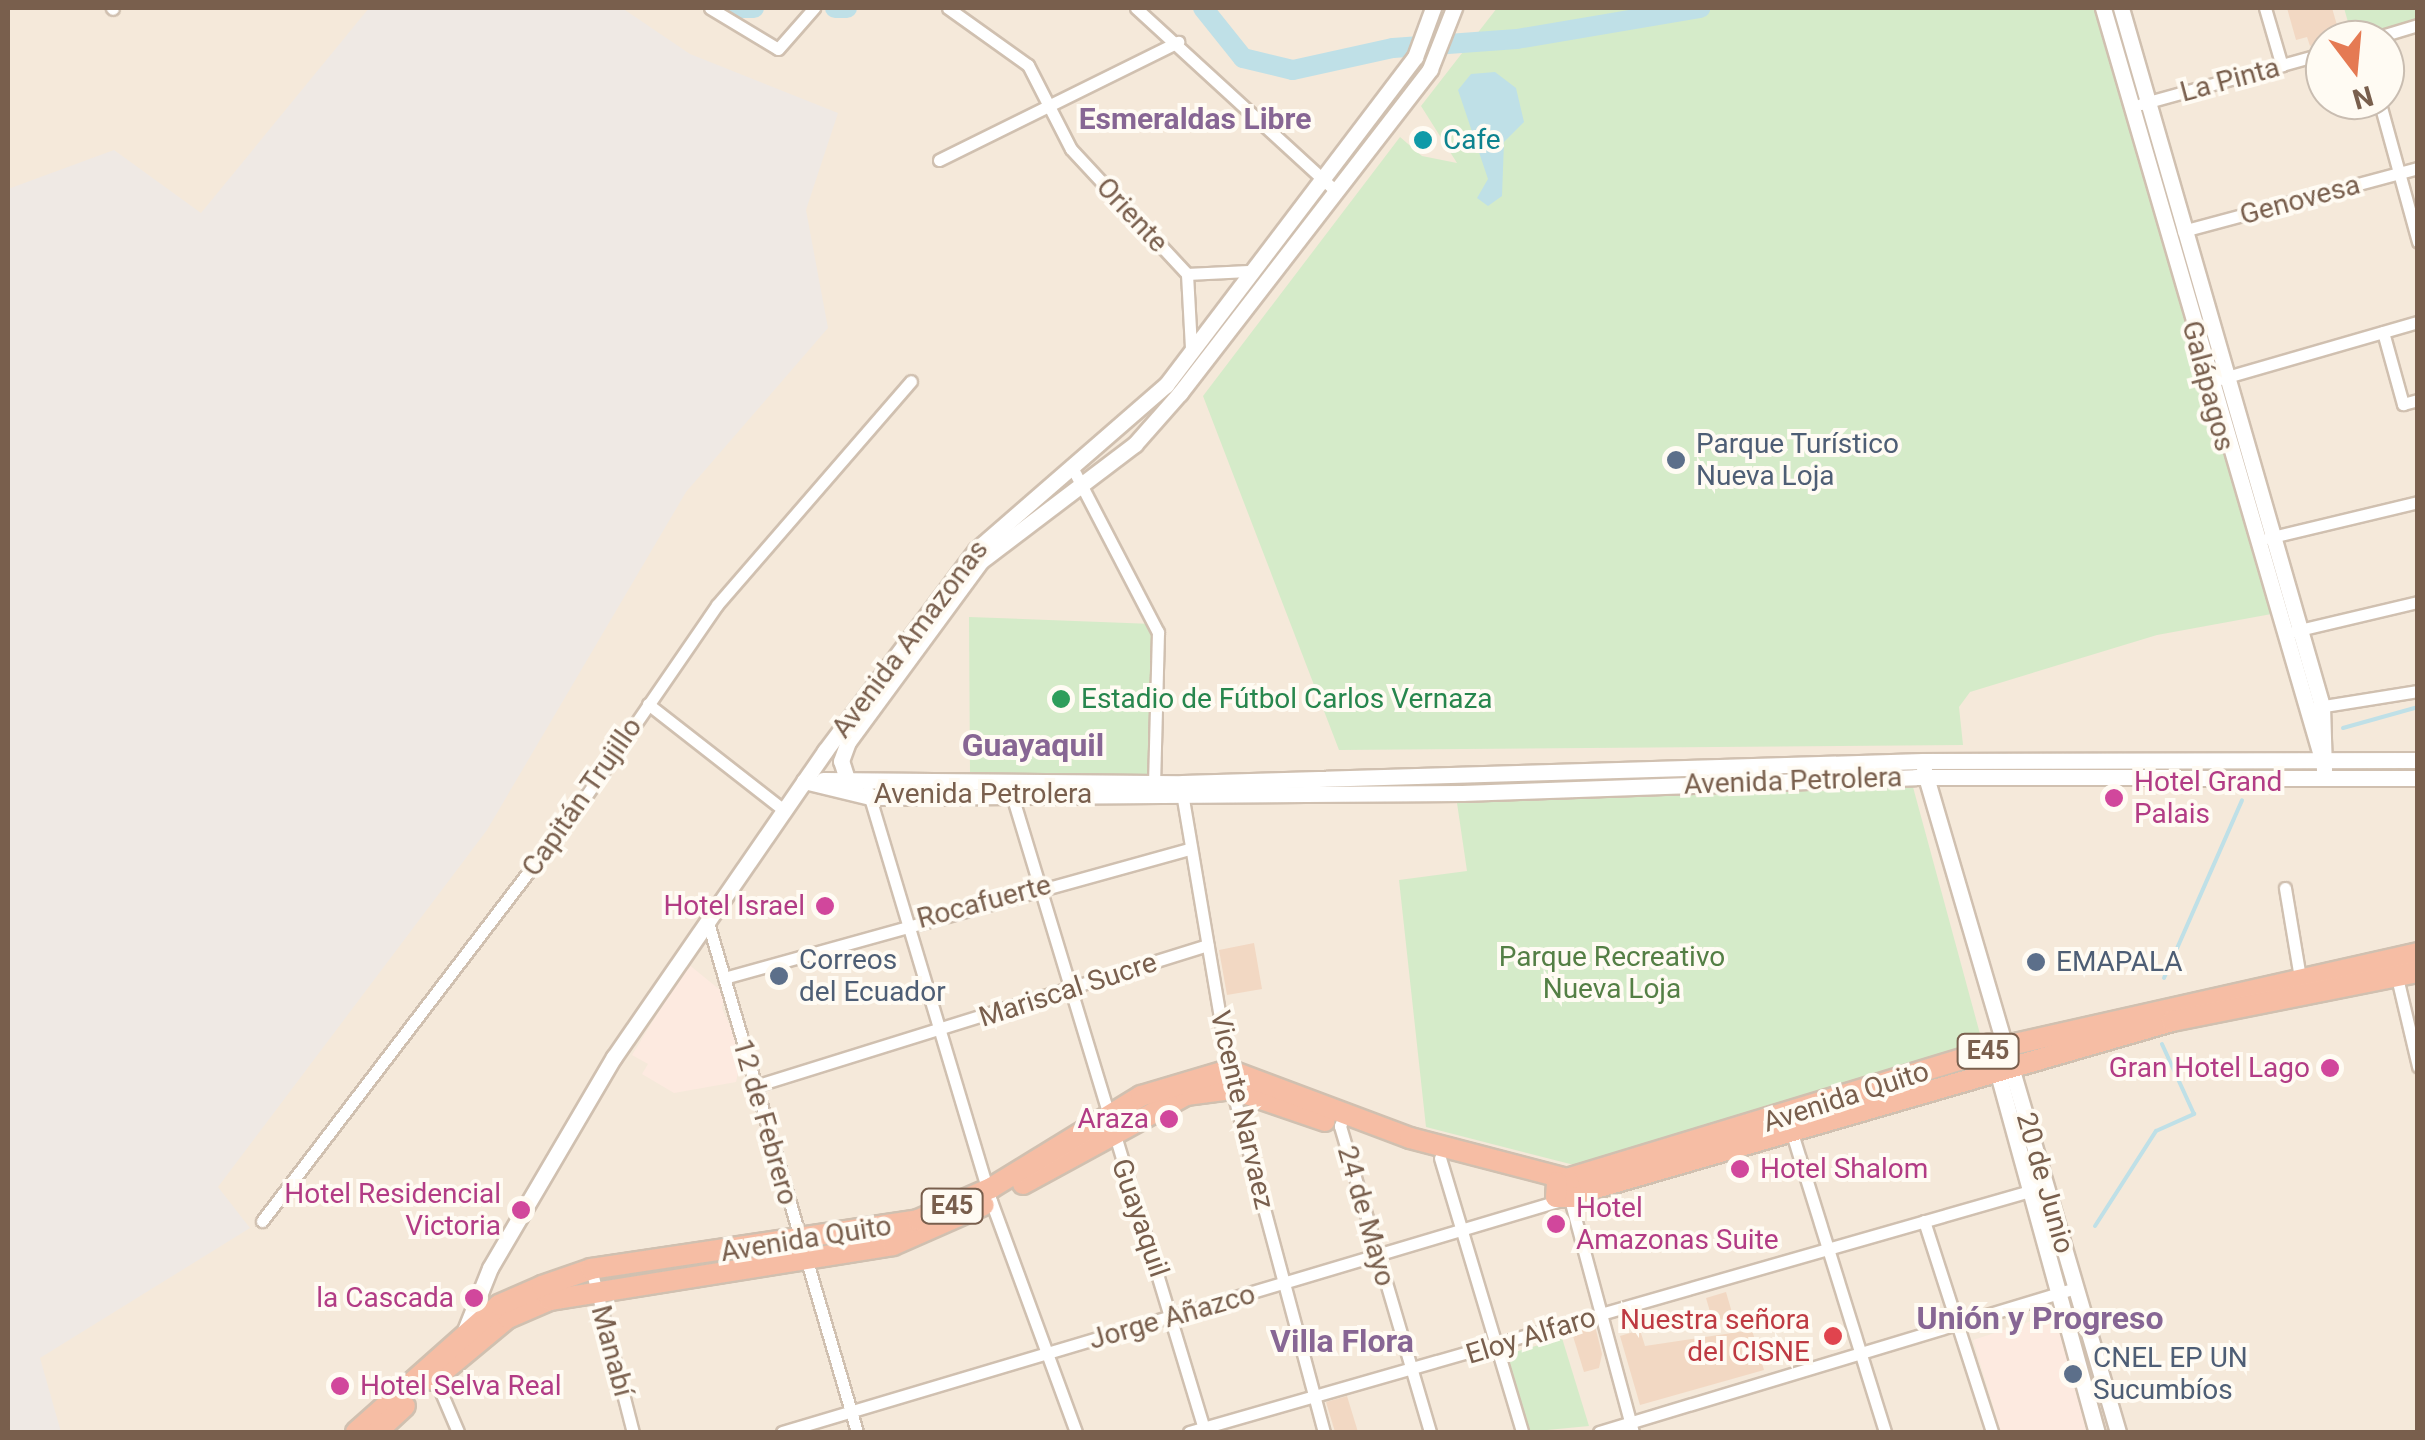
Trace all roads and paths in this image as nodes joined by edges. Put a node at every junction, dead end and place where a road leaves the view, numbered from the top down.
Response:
1 (710, 8) edge
2 (814, 8) edge
3 (948, 8) edge
4 (1136, 8) edge
5 (2104, 8) edge
6 (2121, 8) edge
7 (2264, 8) edge
8 (1444, 12) edge
9 (1178, 42) junction
10 (2305, 59) edge
11 (2282, 66) junction
12 (1048, 104) junction
13 (2142, 104) junction
14 (2384, 120) edge
15 (939, 160) dead end
16 (2418, 168) edge
17 (2399, 173) junction
18 (1320, 177) junction
19 (1336, 192) junction
20 (2183, 231) junction
21 (2418, 242) edge
22 (1248, 271) junction
23 (1188, 274) junction
24 (2418, 322) edge
25 (2384, 332) junction
26 (1191, 355) junction
27 (2215, 380) junction
28 (911, 382) dead end
29 (2418, 400) edge
30 (1073, 469) junction
31 (1084, 485) junction
32 (2418, 502) edge
33 (2268, 538) junction
34 (2418, 602) edge
35 (2290, 632) junction
36 (2418, 691) edge
37 (648, 704) junction
38 (2322, 706) junction
39 (2303, 712) junction
40 (2324, 760) junction
41 (2418, 760) edge
42 (1920, 769) junction
43 (2418, 778) edge
44 (856, 779) junction
45 (2325, 779) junction
46 (804, 782) junction
47 (1154, 782) junction
48 (1010, 784) junction
49 (1181, 788) junction
50 (870, 797) junction
51 (786, 811) junction
52 (1189, 849) junction
53 (1035, 888) junction
54 (2285, 888) dead end
55 (906, 924) junction
56 (709, 926) junction
57 (1208, 945) junction
58 (2418, 954) edge
59 (2403, 970) edge
60 (724, 978) junction
61 (2300, 978) junction
62 (1066, 990) junction
63 (942, 1029) junction
64 (1996, 1048) junction
65 (2418, 1066) edge
66 (2004, 1069) junction
67 (1230, 1080) junction
68 (755, 1086) junction
69 (1342, 1120) junction
70 (1788, 1125) junction
71 (1108, 1129) junction
72 (1440, 1158) junction
73 (2046, 1187) junction
74 (1564, 1191) junction
75 (2028, 1192) junction
76 (991, 1195) junction
77 (262, 1220) dead end
78 (1924, 1221) junction
79 (1458, 1234) junction
80 (1832, 1248) junction
81 (801, 1251) junction
82 (1378, 1259) junction
83 (593, 1278) junction
84 (1285, 1284) junction
85 (2075, 1288) junction
86 (2056, 1292) junction
87 (1174, 1314) junction
88 (1600, 1315) junction
89 (1959, 1323) junction
90 (464, 1334) junction
91 (1494, 1349) junction
92 (1862, 1353) junction
93 (1047, 1355) junction
94 (1411, 1371) junction
95 (435, 1378) junction
96 (1314, 1396) junction
97 (850, 1410) junction
98 (1632, 1428) edge
99 (1204, 1430) edge
100 (356, 1432) edge
101 (377, 1432) edge
102 (458, 1432) edge
103 (633, 1432) edge
104 (782, 1432) edge
105 (857, 1432) edge
106 (1076, 1432) edge
107 (1189, 1432) edge
108 (1324, 1432) edge
109 (1430, 1432) edge
110 (1522, 1432) edge
111 (1599, 1432) edge
112 (1885, 1432) edge
113 (1992, 1432) edge
114 (2098, 1432) edge
115 (2118, 1432) edge

1 - 2 street
3 - 12 street, Oriente
4 - 9 street
5 - 13 main road, Galápagos
6 - 13 main road, Galápagos
7 - 11 street
8 - 18 main road, Avenida Amazonas
8 - 19 main road, Avenida Amazonas
9 - 12 street
9 - 18 street
10 - 11 street, La Pinta
11 - 13 street, La Pinta
12 - 15 street
12 - 23 street, Oriente
13 - 20 main road, Galápagos
13 - 27 main road, Galápagos
14 - 17 street
16 - 17 street, Genovesa
17 - 20 street, Genovesa
17 - 21 street
18 - 19 street
18 - 22 main road, Avenida Amazonas
19 - 31 main road, Avenida Amazonas
20 - 27 main road, Galápagos
22 - 23 street
22 - 26 main road, Avenida Amazonas
23 - 26 street, Oriente
24 - 25 street
25 - 27 street
25 - 29 street
26 - 30 main road, Avenida Amazonas
27 - 33 main road, Galápagos
27 - 35 main road, Galápagos
28 - 37 street, Capitán Trujillo
30 - 31 street
30 - 46 main road, Avenida Amazonas
31 - 44 main road, Avenida Amazonas
31 - 47 street
32 - 33 street
33 - 35 main road, Galápagos
34 - 35 street
35 - 38 main road, Galápagos
35 - 39 main road, Galápagos
36 - 38 street
37 - 51 street
37 - 77 street, Capitán Trujillo
38 - 39 street
38 - 40 main road, Galápagos
39 - 40 main road, Galápagos
40 - 41 main road, Avenida Petrolera
40 - 42 main road, Avenida Petrolera
40 - 45 main road, Galápagos
42 - 45 main road, Avenida Petrolera
42 - 49 main road, Avenida Petrolera
42 - 64 main road, 20 de Junio
43 - 45 main road, Avenida Petrolera
44 - 46 main road, Avenida Petrolera
44 - 48 main road, Avenida Petrolera
44 - 50 street
46 - 50 main road, Avenida Petrolera
46 - 51 main road, Avenida Amazonas
47 - 48 main road, Avenida Petrolera
47 - 49 main road, Avenida Petrolera
48 - 49 main road, Avenida Petrolera
48 - 50 main road, Avenida Petrolera
48 - 53 street, Guayaquil
49 - 52 street, Vicente Narvaez
50 - 55 street
51 - 56 main road, Avenida Amazonas
52 - 53 street, Rocafuerte
52 - 57 street, Vicente Narvaez
53 - 55 street, Rocafuerte
53 - 62 street, Guayaquil
54 - 61 street
55 - 60 street, Rocafuerte
55 - 63 street
56 - 60 street, 12 de Febrero
56 - 90 main road, Avenida Amazonas
57 - 62 street, Mariscal Sucre
57 - 67 street, Vicente Narvaez
58 - 59 highway, Avenida Quito / E45
59 - 61 highway, Avenida Quito / E45
59 - 65 street
59 - 66 highway, Avenida Quito / E45
60 - 68 street, 12 de Febrero
61 - 64 highway, Avenida Quito / E45
62 - 63 street, Mariscal Sucre
62 - 71 street, Guayaquil
63 - 68 street, Mariscal Sucre
63 - 76 street
64 - 66 main road, 20 de Junio
64 - 70 highway, Avenida Quito / E45
66 - 70 highway, Avenida Quito / E45
66 - 73 main road, 20 de Junio
66 - 75 main road, 20 de Junio
67 - 69 highway
67 - 71 highway, Avenida Quito / E45
67 - 84 street, Vicente Narvaez
68 - 81 street, 12 de Febrero
69 - 72 highway
69 - 74 highway
69 - 82 street, 24 de Mayo
70 - 74 highway, Avenida Quito / E45
70 - 80 street
71 - 76 highway, Avenida Quito / E45
71 - 87 street, Guayaquil
72 - 74 highway
72 - 79 street
73 - 75 street, Eloy Alfaro
73 - 85 main road, 20 de Junio
74 - 79 street, Jorge Añazco
74 - 88 street
75 - 78 street, Eloy Alfaro
75 - 86 main road, 20 de Junio
76 - 81 highway, Avenida Quito / E45
76 - 93 street
78 - 80 street, Eloy Alfaro
78 - 89 street
79 - 82 street, Jorge Añazco
79 - 91 street
80 - 88 street, Eloy Alfaro
80 - 92 street
81 - 83 highway, Avenida Quito / E45
81 - 97 street, 12 de Febrero
82 - 84 street, Jorge Añazco
82 - 94 street, 24 de Mayo
83 - 90 highway, Avenida Quito / E45
83 - 95 highway, Avenida Quito / E45
83 - 103 street, Manabí
84 - 87 street, Jorge Añazco
84 - 96 street, Vicente Narvaez
85 - 86 street
85 - 115 main road, 20 de Junio
86 - 89 street
86 - 114 main road, 20 de Junio
87 - 93 street, Jorge Añazco
87 - 99 street, Guayaquil
88 - 91 street, Eloy Alfaro
88 - 98 street
89 - 92 street
89 - 113 street
90 - 100 highway, Avenida Quito / E45
91 - 94 street, Eloy Alfaro
91 - 110 street
92 - 98 street
92 - 112 street
93 - 97 street, Jorge Añazco
93 - 106 street
94 - 96 street, Eloy Alfaro
94 - 109 street, 24 de Mayo
95 - 101 highway, Avenida Quito / E45
95 - 102 street
96 - 99 street, Eloy Alfaro
96 - 108 street, Vicente Narvaez
97 - 104 street, Jorge Añazco
97 - 105 street, 12 de Febrero
98 - 111 street
99 - 107 street, Eloy Alfaro

